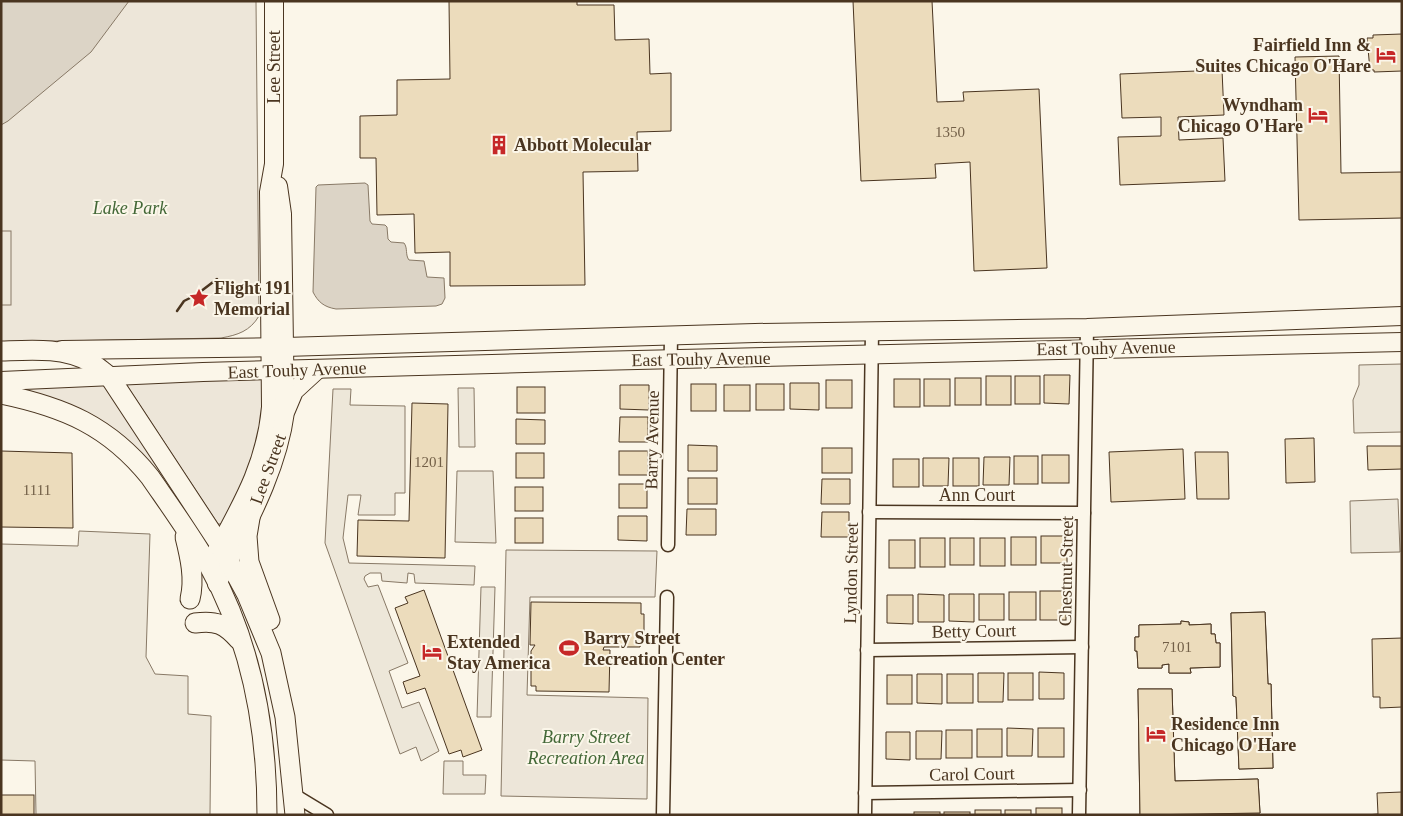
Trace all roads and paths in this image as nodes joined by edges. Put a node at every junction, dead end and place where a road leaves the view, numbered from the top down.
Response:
1 (274, 1) edge
2 (1402, 316) edge
3 (1087, 328) junction
4 (872, 331) junction
5 (671, 335) junction
6 (1402, 342) edge
7 (277, 347) junction
8 (1087, 348) junction
9 (46, 350) junction
10 (1, 351) edge
11 (872, 354) junction
12 (671, 359) junction
13 (318, 369) junction
14 (277, 370) junction
15 (110, 376) junction
16 (1, 380) edge
17 (1, 394) edge
18 (285, 412) junction
19 (870, 512) junction
20 (1084, 513) junction
21 (250, 518) junction
22 (181, 524) junction
23 (668, 545) dead end
24 (224, 553) junction
25 (209, 566) junction
26 (217, 584) junction
27 (666, 597) dead end
28 (190, 599) dead end
29 (195, 623) dead end
30 (243, 644) junction
31 (1082, 647) junction
32 (867, 650) junction
33 (271, 653) junction
34 (1080, 790) junction
35 (865, 793) junction
36 (294, 795) junction
37 (267, 815) edge
38 (295, 815) edge
39 (327, 815) edge
40 (663, 815) edge
41 (865, 815) edge
42 (1079, 815) edge

1 - 7 main road, Lee Street
2 - 3 main road, East Touhy Avenue
3 - 4 main road, East Touhy Avenue
3 - 8 street, Chestnut Street
4 - 5 main road, East Touhy Avenue
4 - 11 street, Lyndon Street
5 - 7 main road, East Touhy Avenue
5 - 12 street, Barry Avenue
6 - 8 main road, East Touhy Avenue
7 - 9 main road, East Touhy Avenue
7 - 14 main road, Lee Street
8 - 11 main road, East Touhy Avenue
8 - 20 street, Chestnut Street
9 - 10 main road, East Touhy Avenue
9 - 15 main road
11 - 12 main road, East Touhy Avenue
11 - 19 street, Lyndon Street
12 - 13 main road, East Touhy Avenue
12 - 23 street, Barry Avenue
13 - 14 main road, East Touhy Avenue
13 - 18 main road
14 - 15 main road, East Touhy Avenue
14 - 18 main road, Lee Street
14 - 24 main road, Lee Street
15 - 16 main road, East Touhy Avenue
15 - 24 main road
17 - 22 main road
18 - 21 main road, Lee Street
19 - 20 street, Ann Court
19 - 32 street, Lyndon Street
20 - 31 street, Chestnut Street
21 - 24 main road, Lee Street
21 - 33 main road
22 - 25 main road
22 - 28 main road
24 - 25 main road, Lee Street
24 - 26 main road, Lee Street
24 - 33 main road
25 - 26 main road
26 - 30 main road
27 - 40 street
29 - 30 main road
30 - 37 main road
31 - 32 street, Betty Court
31 - 34 street, Chestnut Street
32 - 35 street, Lyndon Street
33 - 36 main road
34 - 35 street, Carol Court
34 - 42 street, Chestnut Street
35 - 41 street, Lyndon Street
36 - 38 main road
36 - 39 street

